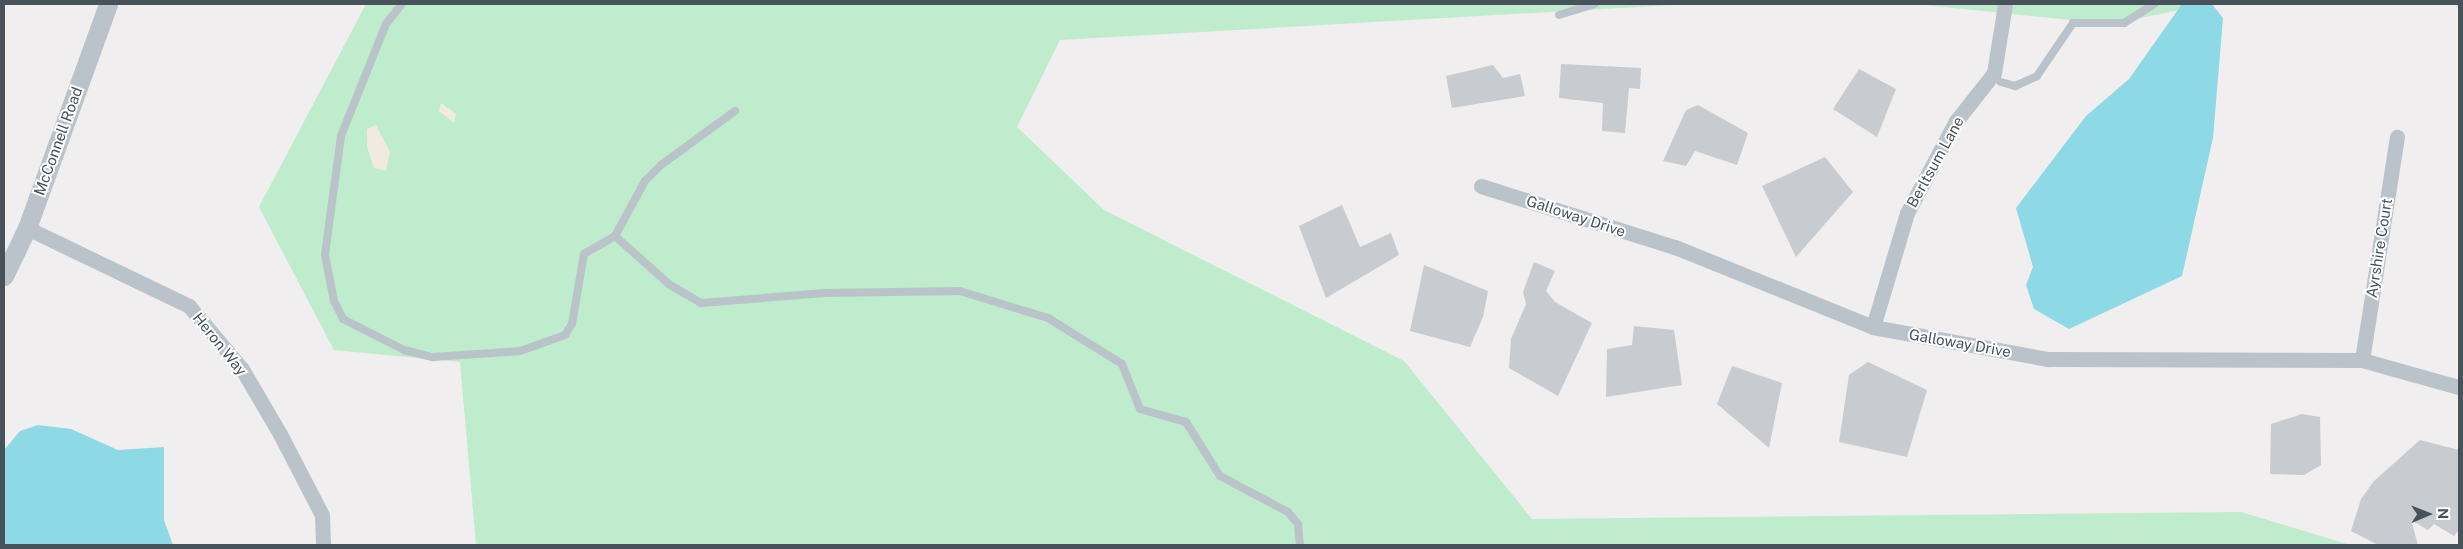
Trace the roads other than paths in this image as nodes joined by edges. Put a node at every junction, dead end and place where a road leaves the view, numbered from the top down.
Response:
1 (108, 4) edge
2 (402, 4) edge
3 (1594, 4) edge
4 (2005, 4) edge
5 (2154, 4) edge
6 (1560, 15) dead end
7 (2001, 82) dead end
8 (735, 111) dead end
9 (2397, 137) dead end
10 (1482, 186) dead end
11 (27, 228) junction
12 (615, 236) junction
13 (4, 276) edge
14 (1873, 327) junction
15 (2362, 360) junction
16 (2459, 387) edge
17 (323, 545) edge
18 (1300, 545) edge

1 - 11 street, McConnell Road
2 - 12 lane
3 - 6 lane
4 - 14 street, Berltsum Lane
5 - 7 lane
8 - 12 lane
9 - 15 street, Ayrshire Court
10 - 14 street, Galloway Drive
11 - 13 street, McConnell Road
11 - 17 street, Heron Way
12 - 18 lane
14 - 15 street, Galloway Drive
15 - 16 street, Galloway Drive

